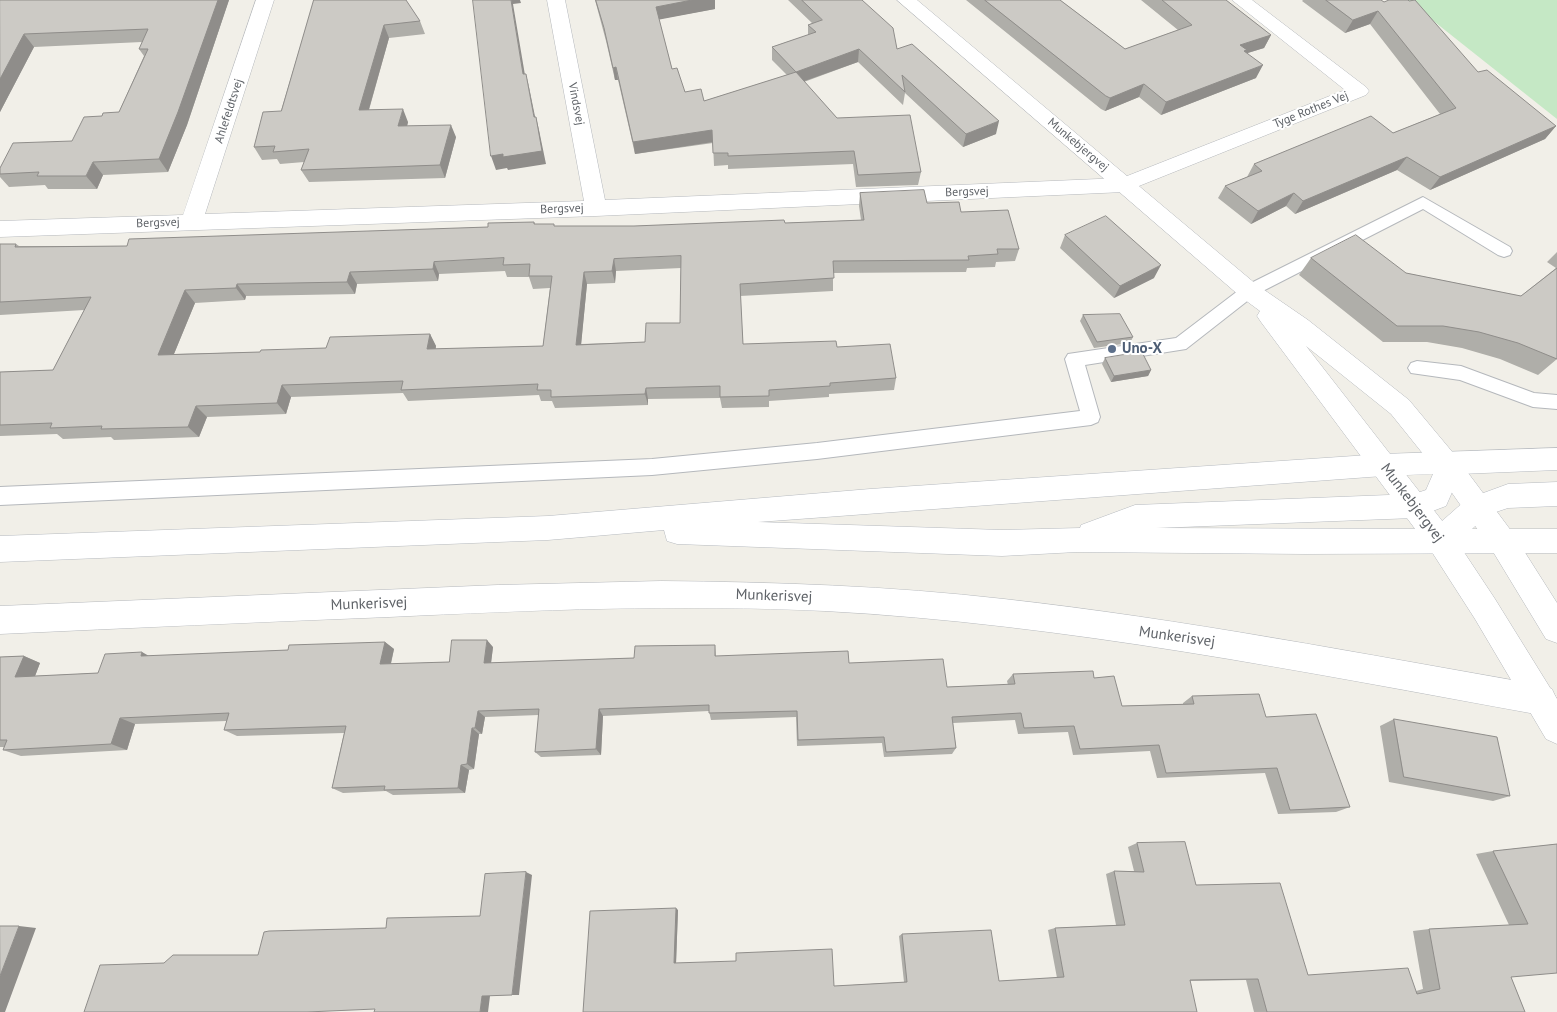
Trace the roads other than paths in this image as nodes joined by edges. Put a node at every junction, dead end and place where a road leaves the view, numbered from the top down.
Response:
1 (265, 0) edge
2 (556, 0) edge
3 (906, 0) edge
4 (1241, 0) edge
5 (1124, 185) junction
6 (596, 208) junction
7 (192, 221) junction
8 (0, 229) edge
9 (1504, 252) dead end
10 (1249, 291) junction
11 (1417, 368) dead end
12 (1557, 402) edge
13 (1557, 459) edge
14 (1445, 462) junction
15 (1383, 465) junction
16 (1557, 494) edge
17 (0, 496) edge
18 (1414, 506) junction
19 (1477, 506) junction
20 (548, 528) junction
21 (1077, 540) junction
22 (1440, 540) junction
23 (1502, 541) junction
24 (1557, 541) edge
25 (0, 549) edge
26 (0, 620) edge
27 (1557, 629) edge
28 (1541, 700) junction
29 (1557, 728) edge

1 - 7 street, Ahlefeldtsvej
2 - 6 street, Vindsvej
3 - 5 street, Munkebjergvej
4 - 5 street, Tyge Rothes Vej
5 - 6 street, Bergsvej
5 - 10 street, Munkebjergvej
6 - 7 street, Bergsvej
7 - 8 street, Bergsvej
9 - 10 lane
10 - 14 street, Munkebjergvej
10 - 15 street, Munkebjergvej
10 - 17 lane
11 - 12 lane
13 - 14 street
14 - 15 street
14 - 18 street
14 - 19 street, Munkebjergvej
15 - 18 street, Munkebjergvej
15 - 20 street
16 - 19 street
18 - 21 street
18 - 22 street, Munkebjergvej
19 - 22 street
19 - 23 street, Munkebjergvej
20 - 21 street
20 - 25 street
21 - 22 street
22 - 23 street
22 - 28 street, Munkebjergvej
23 - 24 street
23 - 27 street, Munkebjergvej
26 - 28 street, Munkerisvej
28 - 29 street, Munkebjergvej

